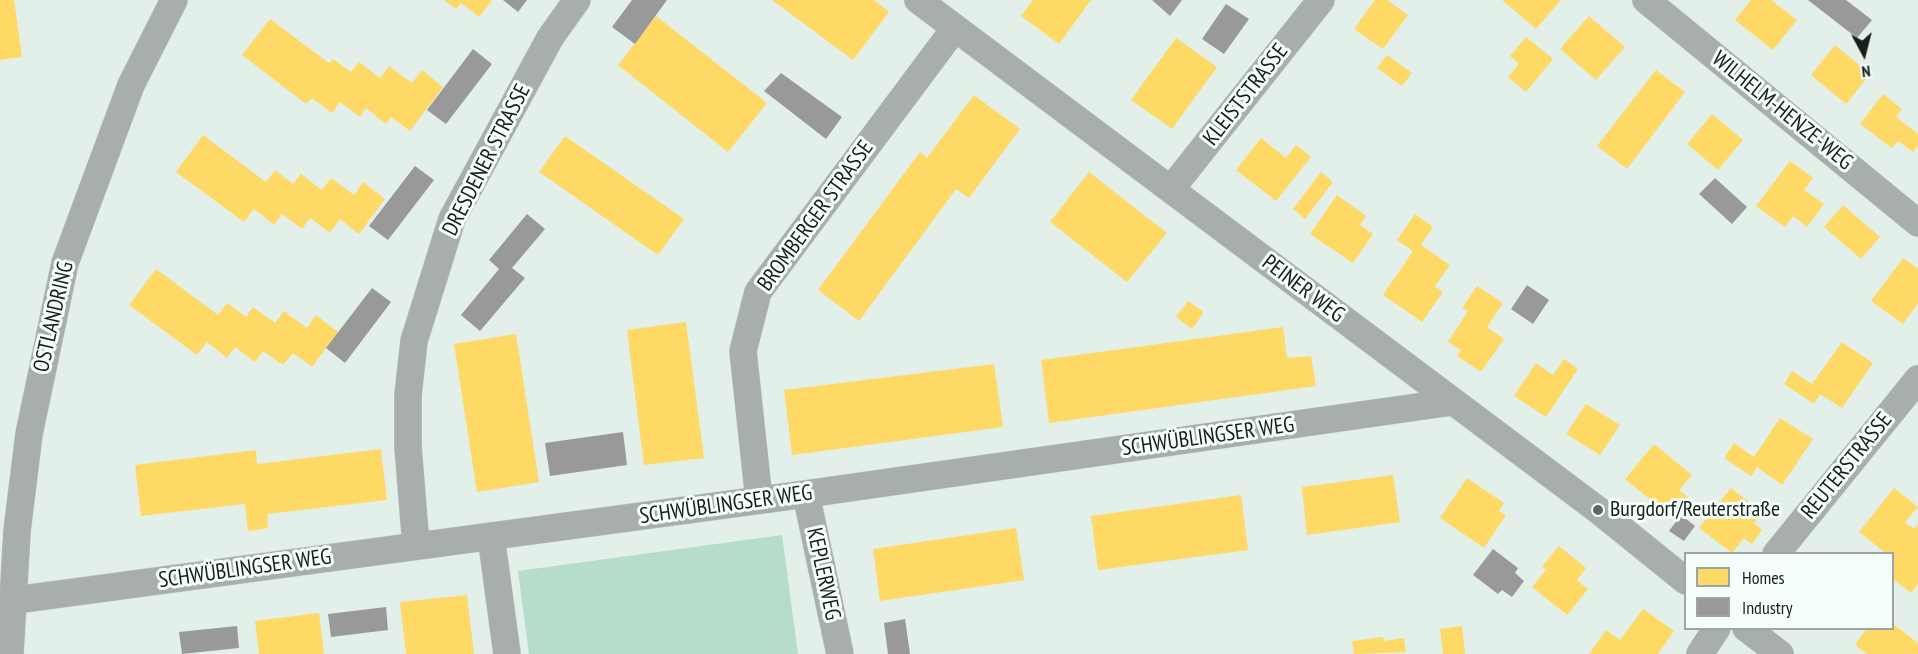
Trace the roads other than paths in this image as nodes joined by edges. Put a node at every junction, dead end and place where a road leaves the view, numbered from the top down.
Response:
1 (174, 0) edge
2 (577, 0) edge
3 (918, 0) edge
4 (1321, 0) edge
5 (1646, 0) edge
6 (956, 28) junction
7 (1171, 189) junction
8 (1918, 223) edge
9 (1918, 379) edge
10 (1452, 402) junction
11 (806, 494) junction
12 (759, 500) junction
13 (491, 536) junction
14 (416, 546) junction
15 (1778, 552) edge
16 (1684, 579) edge
17 (6, 601) edge
18 (1716, 630) edge
19 (1749, 630) edge
20 (10, 654) edge
21 (507, 654) edge
22 (840, 654) edge
23 (1700, 654) edge
24 (1780, 654) edge

1 - 17 street, OSTLANDRING
2 - 14 street, DRESDENER STRASSE
3 - 6 street, PEINER WEG
4 - 7 street, KLEISTSTRASSE
5 - 8 street, WILHELM-HENZE-WEG
6 - 7 street, PEINER WEG
6 - 12 street, BROMBERGER STRASSE
7 - 10 street, PEINER WEG
9 - 15 street, REUTERSTRASSE
10 - 11 street, SCHWÜBLINGSER WEG
10 - 16 street, PEINER WEG
11 - 12 street, SCHWÜBLINGSER WEG
11 - 22 street, KEPLERWEG
12 - 13 street, SCHWÜBLINGSER WEG
13 - 14 street, SCHWÜBLINGSER WEG
13 - 21 street
14 - 17 street, SCHWÜBLINGSER WEG
17 - 20 street, OSTLANDRING
18 - 23 street
19 - 24 street

